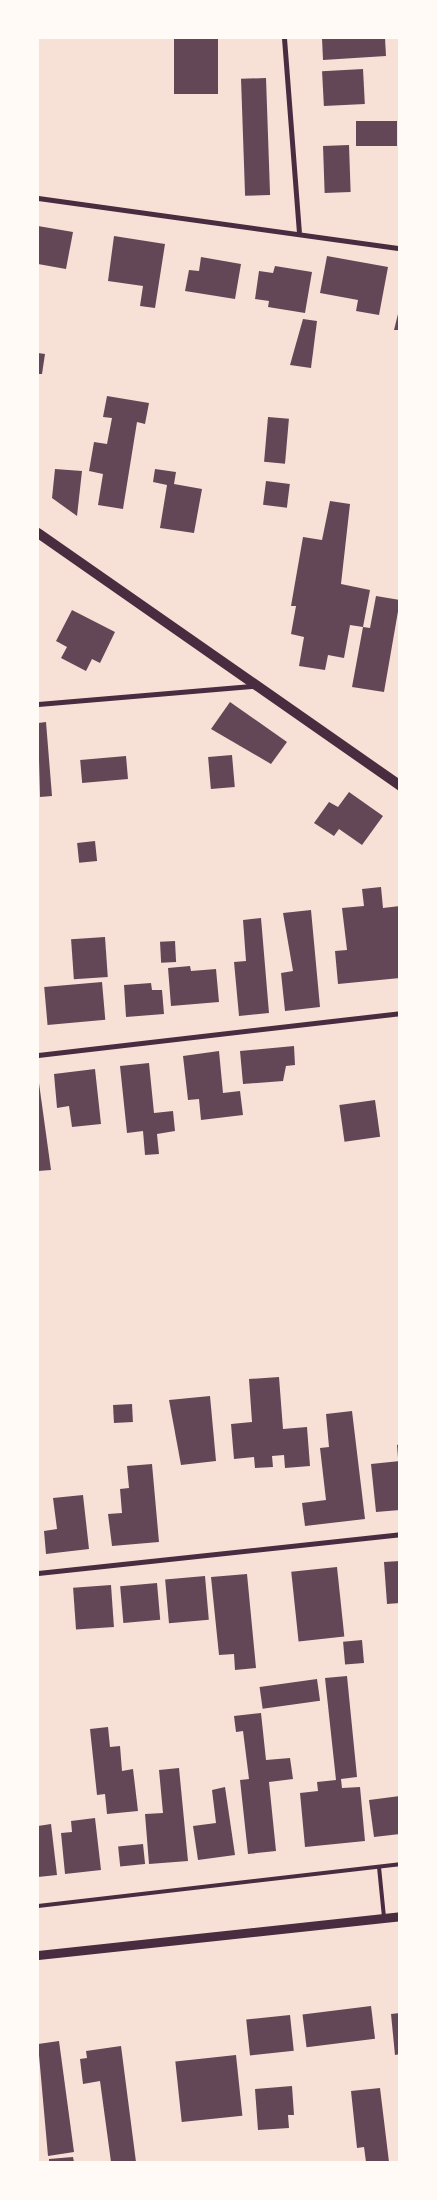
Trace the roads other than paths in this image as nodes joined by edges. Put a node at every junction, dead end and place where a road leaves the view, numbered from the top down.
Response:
1 (284, 38) edge
2 (38, 198) edge
3 (298, 230) junction
4 (400, 248) edge
5 (38, 532) edge
6 (259, 686) junction
7 (38, 704) edge
8 (400, 786) edge
9 (400, 1013) edge
10 (38, 1055) edge
11 (400, 1534) edge
12 (38, 1573) edge
13 (400, 1864) edge
14 (379, 1867) junction
15 (38, 1906) edge
16 (400, 1916) edge
17 (384, 1918) junction
18 (38, 1955) edge

1 - 3 street
2 - 3 street
3 - 4 street
5 - 6 main road
6 - 7 street
6 - 8 main road
9 - 10 street
11 - 12 street
13 - 14 lane
14 - 15 lane
14 - 17 lane
16 - 17 street
17 - 18 street

